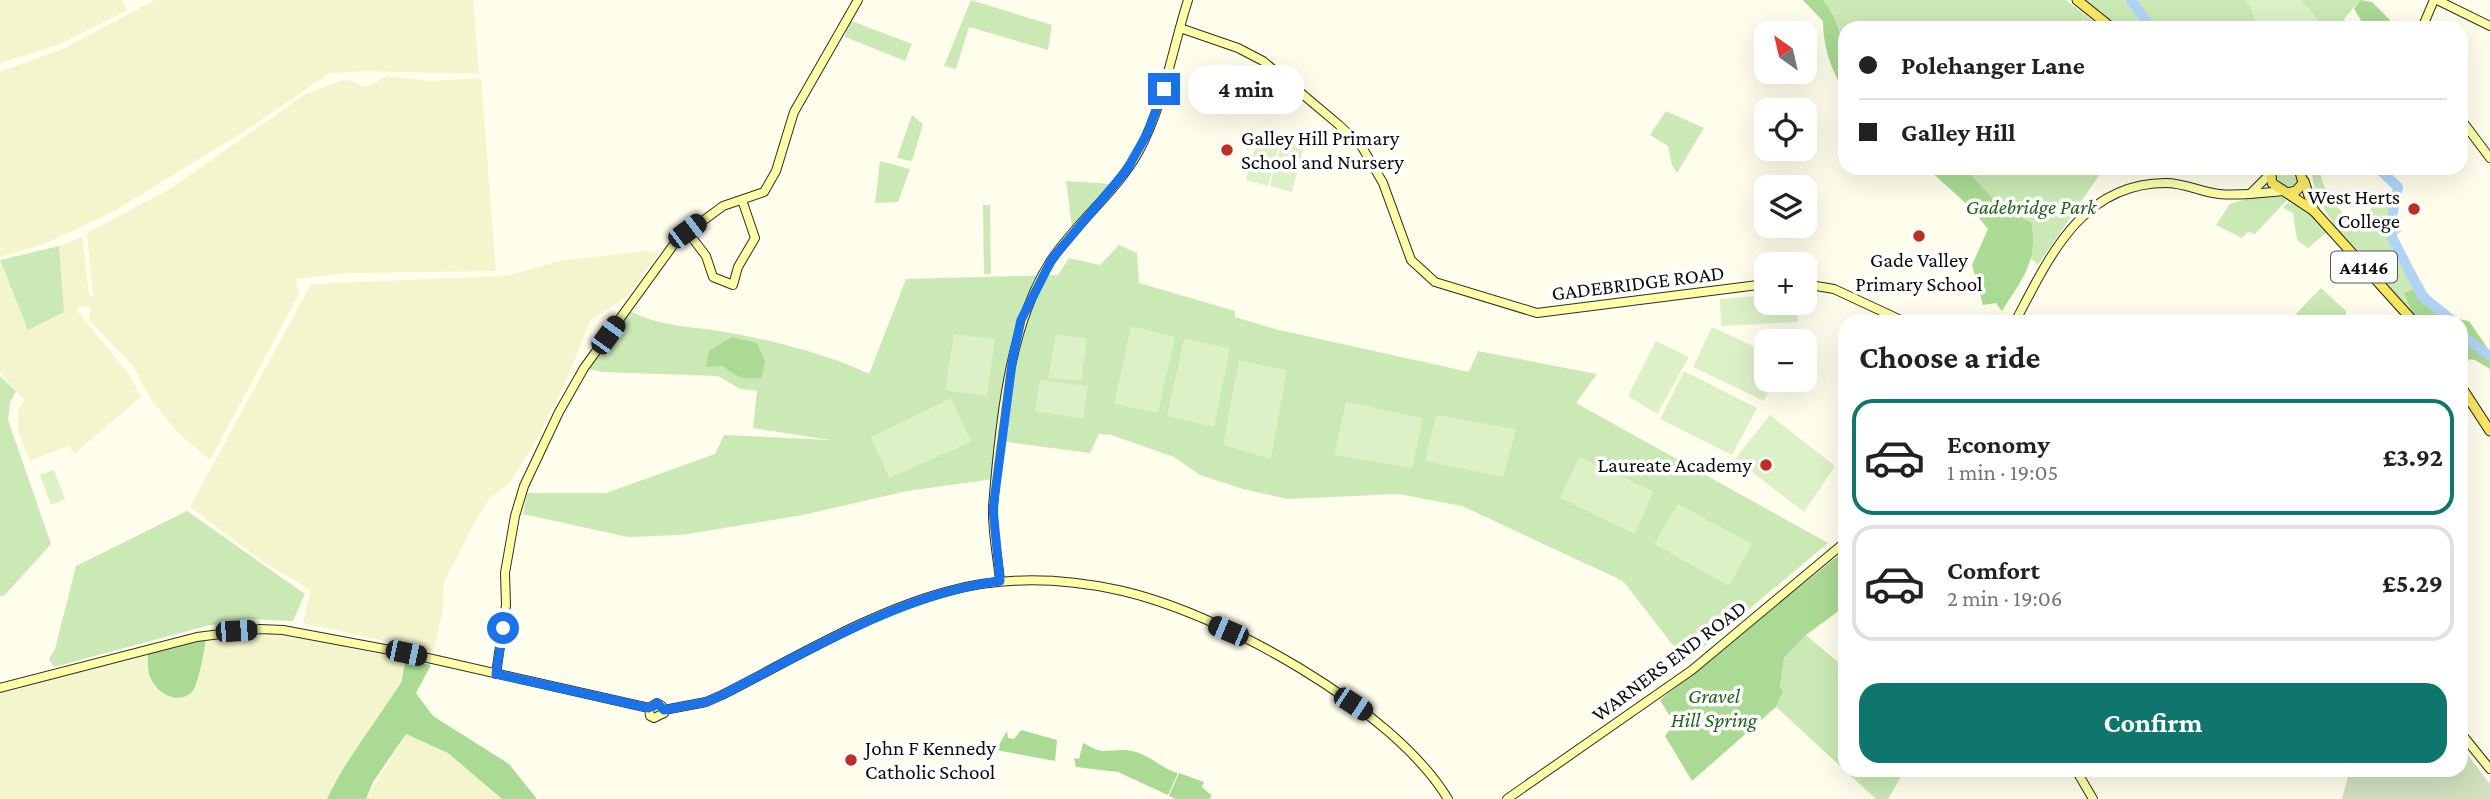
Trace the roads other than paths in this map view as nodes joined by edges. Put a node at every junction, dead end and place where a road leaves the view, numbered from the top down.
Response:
1 (858, 0) edge
2 (1188, 0) edge
3 (2077, 0) edge
4 (2435, 0) edge
5 (2103, 21) edge
6 (2426, 21) edge
7 (2490, 26) edge
8 (1180, 28) junction
9 (2468, 129) edge
10 (2490, 158) edge
11 (2266, 175) edge
12 (2270, 175) edge
13 (2302, 175) edge
14 (2304, 175) edge
15 (2285, 192) junction
16 (2250, 194) junction
17 (742, 200) junction
18 (2314, 211) junction
19 (687, 231) junction
20 (1754, 286) edge
21 (1817, 286) edge
22 (1890, 315) edge
23 (2019, 315) edge
24 (2408, 315) edge
25 (2468, 397) edge
26 (2490, 431) edge
27 (1838, 547) edge
28 (1000, 581) junction
29 (496, 674) junction
30 (0, 688) edge
31 (2468, 742) edge
32 (2490, 769) edge
33 (2080, 777) edge
34 (1448, 799) edge
35 (1507, 799) edge
36 (2092, 799) edge

1 - 17 street
2 - 8 street
3 - 5 main road
4 - 6 street
4 - 7 street
8 - 20 street, GADEBRIDGE ROAD
8 - 28 street
9 - 10 street
11 - 16 street
12 - 15 main road
13 - 15 main road
14 - 18 main road, A4146
15 - 16 street
15 - 18 main road, A4146
16 - 23 street
17 - 19 street
17 - 19 street
18 - 24 main road, A4146
19 - 29 street
21 - 22 street
25 - 26 main road
27 - 35 street, WARNERS END ROAD
28 - 29 street
28 - 34 street
29 - 30 street
31 - 32 street
33 - 36 street

